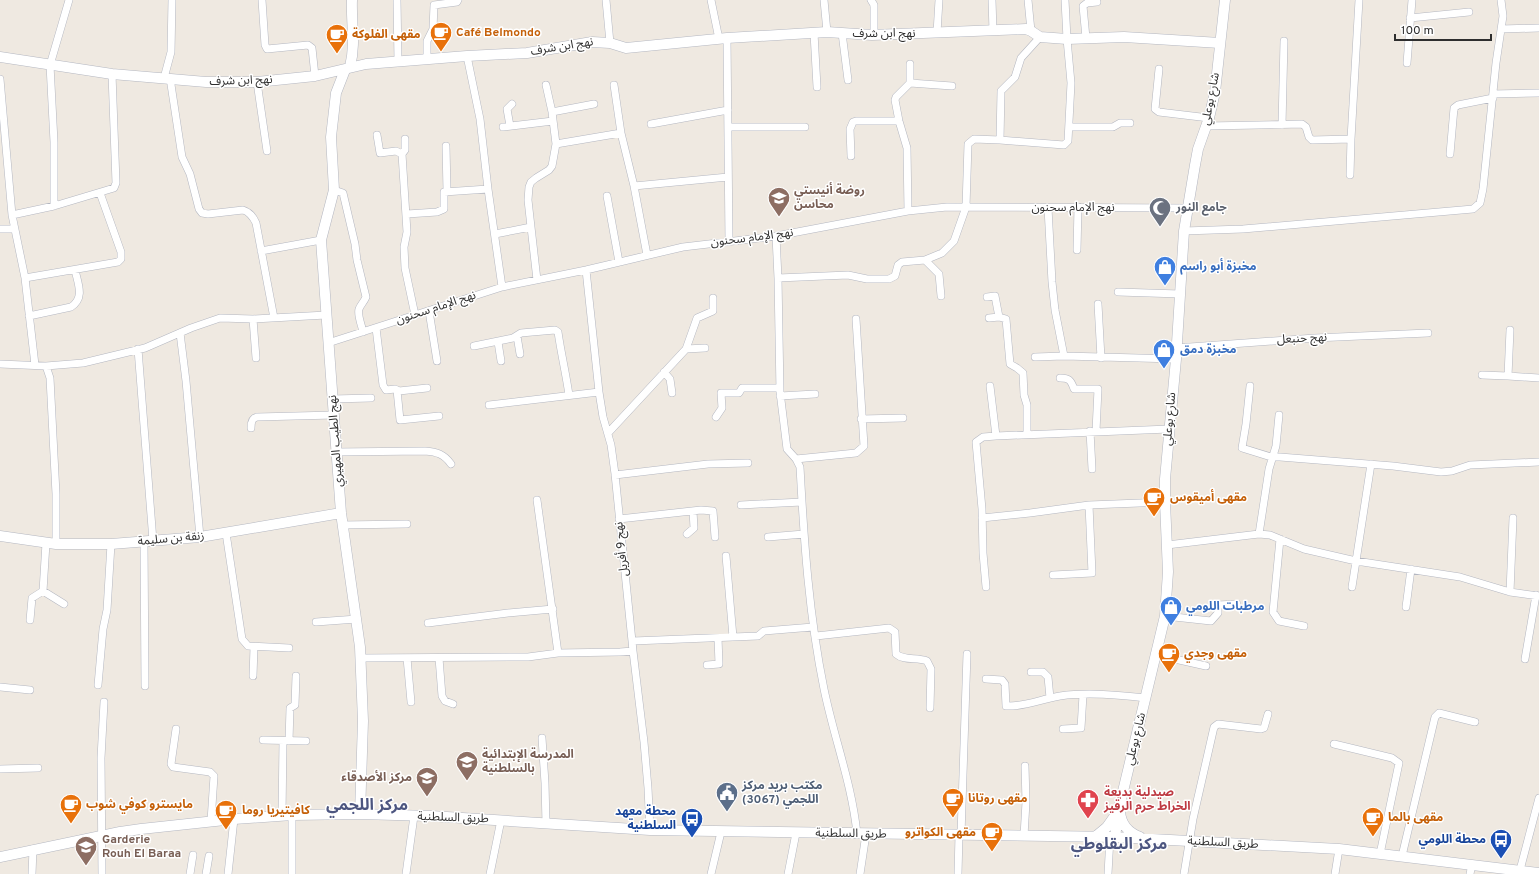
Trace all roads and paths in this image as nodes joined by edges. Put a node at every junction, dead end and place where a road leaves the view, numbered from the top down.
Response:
1 (69, 0) edge
2 (172, 0) edge
3 (262, 0) edge
4 (352, 0) edge
5 (397, 0) edge
6 (458, 0) edge
7 (606, 0) edge
8 (711, 0) edge
9 (824, 0) edge
10 (871, 0) edge
11 (939, 0) edge
12 (992, 0) edge
13 (1028, 0) edge
14 (1065, 0) edge
15 (1225, 0) edge
16 (1359, 0) edge
17 (1412, 0) edge
18 (1501, 0) edge
19 (1097, 2) dead end
20 (1469, 12) dead end
21 (1410, 18) junction
22 (1539, 28) edge
23 (1501, 29) junction
24 (1031, 30) junction
25 (993, 31) junction
26 (827, 32) junction
27 (814, 33) junction
28 (842, 33) junction
29 (937, 33) junction
30 (874, 35) junction
31 (1040, 37) junction
32 (723, 38) junction
33 (1067, 38) junction
34 (1086, 38) junction
35 (1284, 41) dead end
36 (610, 43) junction
37 (1220, 43) junction
38 (467, 56) junction
39 (0, 57) edge
40 (427, 59) junction
41 (398, 61) junction
42 (1407, 63) dead end
43 (910, 64) dead end
44 (50, 65) junction
45 (347, 68) junction
46 (1159, 69) dead end
47 (112, 74) junction
48 (315, 76) junction
49 (167, 78) junction
50 (0, 79) edge
51 (848, 80) dead end
52 (257, 82) junction
53 (910, 83) junction
54 (546, 85) dead end
55 (614, 85) dead end
56 (952, 86) dead end
57 (817, 87) dead end
58 (1539, 93) edge
59 (1493, 96) junction
60 (512, 104) dead end
61 (594, 104) dead end
62 (728, 110) junction
63 (552, 112) junction
64 (553, 121) junction
65 (899, 121) junction
66 (1208, 122) junction
67 (1130, 123) dead end
68 (651, 124) dead end
69 (1282, 125) junction
70 (805, 127) dead end
71 (1069, 127) junction
72 (728, 128) junction
73 (621, 133) junction
74 (377, 135) dead end
75 (405, 139) dead end
76 (1350, 139) junction
77 (1000, 140) junction
78 (556, 144) junction
79 (446, 146) dead end
80 (267, 151) dead end
81 (402, 154) junction
82 (1450, 154) dead end
83 (851, 156) dead end
84 (1350, 175) dead end
85 (728, 177) junction
86 (634, 186) junction
87 (488, 189) junction
88 (334, 190) junction
89 (447, 191) junction
90 (100, 193) junction
91 (606, 196) dead end
92 (54, 206) junction
93 (966, 207) junction
94 (1078, 207) junction
95 (1048, 208) junction
96 (1187, 208) junction
97 (908, 211) junction
98 (406, 214) junction
99 (12, 215) junction
100 (530, 227) junction
101 (14, 228) junction
102 (0, 229) edge
103 (1184, 231) junction
104 (495, 234) junction
105 (776, 236) junction
106 (321, 240) junction
107 (729, 242) junction
108 (1076, 250) dead end
109 (261, 251) junction
110 (647, 255) junction
111 (925, 260) junction
112 (619, 262) junction
113 (75, 270) junction
114 (586, 270) junction
115 (25, 278) junction
116 (778, 278) junction
117 (537, 280) junction
118 (502, 287) junction
119 (1118, 292) dead end
120 (1180, 294) junction
121 (941, 296) dead end
122 (987, 297) dead end
123 (713, 298) dead end
124 (1098, 304) dead end
125 (429, 311) junction
126 (415, 315) junction
127 (29, 316) junction
128 (326, 316) junction
129 (999, 317) junction
130 (253, 318) junction
131 (274, 318) junction
132 (989, 318) dead end
133 (856, 319) dead end
134 (376, 328) junction
135 (1510, 330) dead end
136 (363, 332) junction
137 (180, 333) junction
138 (1428, 333) dead end
139 (517, 336) junction
140 (498, 342) junction
141 (328, 343) junction
142 (474, 346) dead end
143 (705, 348) dead end
144 (1176, 348) junction
145 (138, 349) junction
146 (686, 349) junction
147 (520, 354) dead end
148 (1064, 356) junction
149 (1035, 357) dead end
150 (256, 358) dead end
151 (1101, 358) junction
152 (1176, 359) junction
153 (437, 361) dead end
154 (501, 361) dead end
155 (0, 364) edge
156 (35, 365) junction
157 (46, 366) junction
158 (664, 372) junction
159 (1482, 375) dead end
160 (1508, 376) junction
161 (1060, 378) dead end
162 (1539, 378) edge
163 (990, 386) dead end
164 (1250, 386) dead end
165 (427, 388) dead end
166 (397, 390) junction
167 (599, 392) junction
168 (780, 392) junction
169 (672, 393) dead end
170 (815, 394) dead end
171 (570, 395) junction
172 (371, 398) dead end
173 (333, 399) junction
174 (489, 405) dead end
175 (1279, 414) dead end
176 (334, 415) junction
177 (439, 416) dead end
178 (716, 417) dead end
179 (903, 418) dead end
180 (861, 420) junction
181 (251, 428) dead end
182 (1169, 429) junction
183 (1093, 431) junction
184 (608, 432) junction
185 (1028, 434) junction
186 (996, 436) junction
187 (336, 452) junction
188 (1271, 457) junction
189 (796, 459) junction
190 (1539, 462) edge
191 (748, 463) dead end
192 (451, 464) dead end
193 (1371, 464) junction
194 (1092, 469) dead end
195 (615, 475) junction
196 (537, 500) dead end
197 (802, 502) junction
198 (1165, 502) junction
199 (740, 505) dead end
200 (1089, 505) junction
201 (693, 511) junction
202 (341, 513) junction
203 (982, 518) junction
204 (1513, 518) dead end
205 (619, 519) junction
206 (407, 524) dead end
207 (342, 525) junction
208 (226, 533) junction
209 (687, 534) dead end
210 (804, 534) junction
211 (1259, 534) junction
212 (0, 536) edge
213 (200, 537) junction
214 (715, 537) dead end
215 (768, 537) dead end
216 (1280, 539) junction
217 (148, 541) junction
218 (51, 544) junction
219 (111, 544) junction
220 (1167, 545) junction
221 (726, 556) dead end
222 (1356, 561) junction
223 (1411, 569) junction
224 (1053, 575) dead end
225 (986, 587) dead end
226 (1352, 587) dead end
227 (43, 591) junction
228 (1510, 592) junction
229 (1537, 596) edge
230 (64, 604) dead end
231 (1237, 604) dead end
232 (1406, 607) dead end
233 (553, 609) junction
234 (1165, 616) junction
235 (357, 619) junction
236 (30, 620) dead end
237 (316, 622) dead end
238 (428, 623) dead end
239 (1304, 626) dead end
240 (813, 627) junction
241 (816, 636) junction
242 (733, 637) junction
243 (718, 638) junction
244 (632, 641) junction
245 (254, 647) junction
246 (289, 648) dead end
247 (633, 651) junction
248 (558, 653) junction
249 (967, 654) dead end
250 (1156, 655) junction
251 (361, 658) junction
252 (407, 658) junction
253 (439, 658) junction
254 (1525, 659) dead end
255 (707, 665) dead end
256 (1206, 666) dead end
257 (1031, 672) dead end
258 (253, 676) dead end
259 (296, 676) dead end
260 (986, 679) dead end
261 (98, 685) dead end
262 (145, 686) dead end
263 (0, 687) edge
264 (30, 690) dead end
265 (1083, 695) junction
266 (1050, 698) junction
267 (1146, 698) junction
268 (104, 702) dead end
269 (411, 702) dead end
270 (453, 704) dead end
271 (930, 708) dead end
272 (1268, 714) dead end
273 (1475, 722) dead end
274 (1063, 729) dead end
275 (176, 730) dead end
276 (542, 738) dead end
277 (263, 740) dead end
278 (286, 741) junction
279 (306, 742) dead end
280 (1334, 744) dead end
281 (1025, 766) dead end
282 (38, 768) dead end
283 (0, 769) edge
284 (1539, 798) edge
285 (1120, 808) junction
286 (360, 814) junction
287 (282, 816) junction
288 (292, 816) junction
289 (414, 816) junction
290 (234, 819) junction
291 (501, 820) junction
292 (211, 821) junction
293 (546, 824) junction
294 (650, 830) junction
295 (721, 832) junction
296 (796, 832) junction
297 (861, 834) junction
298 (102, 835) junction
299 (960, 835) junction
300 (1024, 836) junction
301 (1095, 837) junction
302 (1113, 837) junction
303 (1143, 839) junction
304 (1189, 841) junction
305 (33, 849) junction
306 (1339, 849) junction
307 (1380, 854) junction
308 (193, 855) dead end
309 (0, 856) edge
310 (209, 856) dead end
311 (1402, 856) junction
312 (1471, 869) edge
313 (1520, 870) junction
314 (1539, 873) edge
315 (32, 874) edge
316 (102, 874) edge
317 (190, 874) edge
318 (206, 874) edge
319 (228, 874) edge
320 (292, 874) edge
321 (406, 874) edge
322 (490, 874) edge
323 (711, 874) edge
324 (788, 874) edge
325 (860, 874) edge
326 (958, 874) edge
327 (1108, 874) edge
328 (1184, 874) edge
329 (1335, 874) edge

1 - 44 street
2 - 49 street
3 - 48 street
4 - 45 street, نهج الطيب المهيري
5 - 41 street
6 - 40 street
7 - 36 street
8 - 32 street
9 - 26 street
10 - 30 street
11 - 29 street
12 - 25 street
13 - 24 street
14 - 33 street
15 - 37 street, شارع بوعلي
16 - 76 street
17 - 21 street
18 - 23 street
19 - 34 street
20 - 21 street
21 - 42 street
22 - 23 street
23 - 59 street
24 - 25 street, نهج ابن شرف
24 - 31 street
25 - 29 street, نهج ابن شرف
26 - 27 street, نهج ابن شرف
26 - 28 street, نهج ابن شرف
27 - 32 street, نهج ابن شرف
27 - 57 street
28 - 30 street, نهج ابن شرف
28 - 51 street
29 - 30 street, نهج ابن شرف
31 - 33 street
31 - 77 street
32 - 36 street, نهج ابن شرف
32 - 62 street
33 - 34 street
33 - 71 street
34 - 37 street
35 - 69 street
36 - 38 street, نهج ابن شرف
37 - 66 street, شارع بوعلي
38 - 40 street, نهج ابن شرف
38 - 87 street
39 - 44 street, نهج ابن شرف
40 - 41 street, نهج ابن شرف
41 - 45 street, نهج ابن شرف
43 - 53 street
44 - 47 street, نهج ابن شرف
44 - 92 street
45 - 48 street, نهج ابن شرف
45 - 88 street, نهج الطيب المهيري
46 - 66 street
47 - 49 street, نهج ابن شرف
47 - 90 street
48 - 52 street, نهج ابن شرف
49 - 52 street, نهج ابن شرف
49 - 109 street
50 - 99 street
52 - 80 street
53 - 56 street
53 - 65 street
54 - 63 street
55 - 73 street
58 - 59 street
59 - 82 street
59 - 103 street
60 - 64 street
61 - 63 street
62 - 68 street
62 - 72 street
63 - 64 street
64 - 78 street
65 - 83 street
65 - 97 street
66 - 69 street
66 - 96 street, شارع بوعلي
67 - 71 street
69 - 76 street
70 - 72 street
71 - 77 street
72 - 85 street
73 - 78 street
73 - 86 street
74 - 81 street
75 - 81 street
76 - 84 street
77 - 93 street
78 - 100 street
79 - 89 street
81 - 98 street
85 - 86 street
85 - 107 street
86 - 110 street
87 - 89 street
87 - 104 street
88 - 106 street, نهج الطيب المهيري
88 - 136 street
89 - 98 street
90 - 92 street
90 - 113 street
91 - 112 street
92 - 99 street
93 - 95 street, نهج الإمام سحنون
93 - 97 street, نهج الإمام سحنون
93 - 111 street
94 - 95 street, نهج الإمام سحنون
94 - 96 street, نهج الإمام سحنون
94 - 108 street
95 - 148 street
96 - 103 street, شارع بوعلي
97 - 105 street, نهج الإمام سحنون
98 - 126 street
99 - 101 street
100 - 104 street
100 - 117 street
101 - 102 street
101 - 115 street
103 - 120 street, شارع بوعلي
104 - 118 street
105 - 107 street, نهج الإمام سحنون
105 - 116 street
106 - 109 street
106 - 128 street, نهج الطيب المهيري
107 - 110 street, نهج الإمام سحنون
109 - 131 street
110 - 112 street, نهج الإمام سحنون
111 - 116 street
111 - 121 street
112 - 114 street, نهج الإمام سحنون
113 - 115 street
113 - 127 street
114 - 117 street, نهج الإمام سحنون
114 - 167 street, نهج 9 أفريل
115 - 127 street
116 - 168 street
117 - 118 street, نهج الإمام سحنون
118 - 125 street, نهج الإمام سحنون
119 - 120 street
120 - 144 street, شارع بوعلي
122 - 129 street
123 - 146 street
124 - 151 street
125 - 126 street, نهج الإمام سحنون
125 - 153 street
126 - 134 street, نهج الإمام سحنون
127 - 156 street
128 - 131 street
128 - 141 street, نهج الطيب المهيري
129 - 132 street
129 - 185 street
130 - 131 street
130 - 137 street
130 - 150 street
133 - 180 street
134 - 136 street, نهج الإمام سحنون
134 - 166 street
135 - 160 street
136 - 141 street, نهج الإمام سحنون
137 - 145 street
137 - 213 street
138 - 144 street, نهج حنبعل
139 - 140 street
139 - 147 street
139 - 171 street
140 - 142 street
140 - 154 street
141 - 173 street, نهج الطيب المهيري
143 - 146 street
144 - 152 street, شارع بوعلي
145 - 157 street
145 - 217 street
146 - 158 street
148 - 149 street
148 - 151 street
151 - 152 street
152 - 182 street, شارع بوعلي
155 - 156 street
156 - 157 street
157 - 218 street
158 - 169 street
158 - 184 street
159 - 160 street
160 - 162 street
161 - 183 street
163 - 186 street
164 - 188 street
165 - 166 street
166 - 177 street
167 - 171 street
167 - 184 street, نهج 9 أفريل
168 - 170 street
168 - 178 street
168 - 189 street
171 - 174 street
172 - 173 street
173 - 176 street, نهج الطيب المهيري
175 - 188 street
176 - 181 street
176 - 187 street, نهج الطيب المهيري
179 - 180 street
180 - 189 street
182 - 183 street
182 - 198 street, شارع بوعلي
183 - 185 street
183 - 194 street
184 - 195 street, نهج 9 أفريل
185 - 186 street
186 - 203 street
187 - 192 street
187 - 202 street, نهج الطيب المهيري
188 - 193 street
188 - 211 street
189 - 197 street
190 - 193 street
191 - 195 street
193 - 222 street
195 - 205 street, نهج 9 أفريل
196 - 233 street
197 - 199 street
197 - 210 street
198 - 200 street
198 - 220 street, شارع بوعلي
200 - 203 street
200 - 224 street
201 - 205 street
201 - 209 street
201 - 214 street
202 - 207 street, نهج الطيب المهيري
202 - 208 street, زنقة بن سليمة
203 - 225 street
204 - 228 street
205 - 244 street, نهج 9 أفريل
206 - 207 street
207 - 235 street, نهج الطيب المهيري
208 - 213 street, زنقة بن سليمة
208 - 245 street
210 - 215 street
210 - 240 street
211 - 216 street
211 - 220 street
212 - 218 street, زنقة بن سليمة
213 - 217 street, زنقة بن سليمة
216 - 222 street
216 - 239 street
217 - 219 street, زنقة بن سليمة
217 - 262 street
218 - 219 street, زنقة بن سليمة
218 - 227 street
219 - 261 street
220 - 234 street, شارع بوعلي
221 - 242 street
222 - 223 street
222 - 226 street
223 - 228 street
223 - 232 street
227 - 230 street
227 - 236 street
228 - 229 street
229 - 254 street
231 - 234 street
233 - 238 street
233 - 248 street
234 - 250 street, شارع بوعلي
235 - 237 street
235 - 251 street, نهج الطيب المهيري
240 - 241 street
240 - 242 street
241 - 271 street
241 - 297 street
242 - 243 street
243 - 244 street
243 - 255 street
244 - 247 street, نهج 9 أفريل
245 - 246 street
245 - 258 street
247 - 248 street
247 - 294 street, نهج 9 أفريل
248 - 253 street
249 - 299 street
250 - 256 street
250 - 267 street, شارع بوعلي
251 - 252 street
251 - 286 street, نهج الطيب المهيري
252 - 253 street
252 - 269 street
253 - 270 street
257 - 266 street
259 - 278 street
260 - 266 street
263 - 264 street
265 - 266 street
265 - 267 street
265 - 274 street
267 - 285 street, شارع بوعلي
268 - 298 street
272 - 304 street
273 - 311 street
275 - 292 street
276 - 293 street
277 - 278 street
278 - 279 street
278 - 287 street
280 - 307 street
281 - 300 street
282 - 283 street
284 - 313 street
285 - 301 street
285 - 302 street, شارع بوعلي
285 - 303 street
286 - 288 street, طريق السلطنية
286 - 289 street, طريق السلطنية
287 - 288 street, طريق السلطنية
287 - 290 street, طريق السلطنية
288 - 320 street
289 - 291 street, طريق السلطنية
289 - 321 street
290 - 292 street, طريق السلطنية
290 - 319 street
291 - 293 street, طريق السلطنية
291 - 322 street
292 - 298 street, طريق السلطنية
293 - 294 street, طريق السلطنية
294 - 295 street, طريق السلطنية
295 - 296 street, طريق السلطنية
295 - 323 street
296 - 297 street, طريق السلطنية
296 - 324 street
297 - 299 street, طريق السلطنية
297 - 325 street
298 - 305 street, طريق السلطنية
298 - 316 street
299 - 300 street, طريق السلطنية
299 - 326 street
300 - 301 street, طريق السلطنية
301 - 302 street, طريق السلطنية
302 - 303 street, طريق السلطنية
302 - 327 street
303 - 304 street, طريق السلطنية
304 - 306 street, طريق السلطنية
304 - 328 street
305 - 309 street, طريق السلطنية
305 - 315 street
306 - 307 street, طريق السلطنية
306 - 329 street
307 - 311 street, طريق السلطنية
308 - 317 street
310 - 318 street
311 - 312 street, طريق السلطنية
312 - 313 street, طريق السلطنية
313 - 314 street, طريق السلطنية

